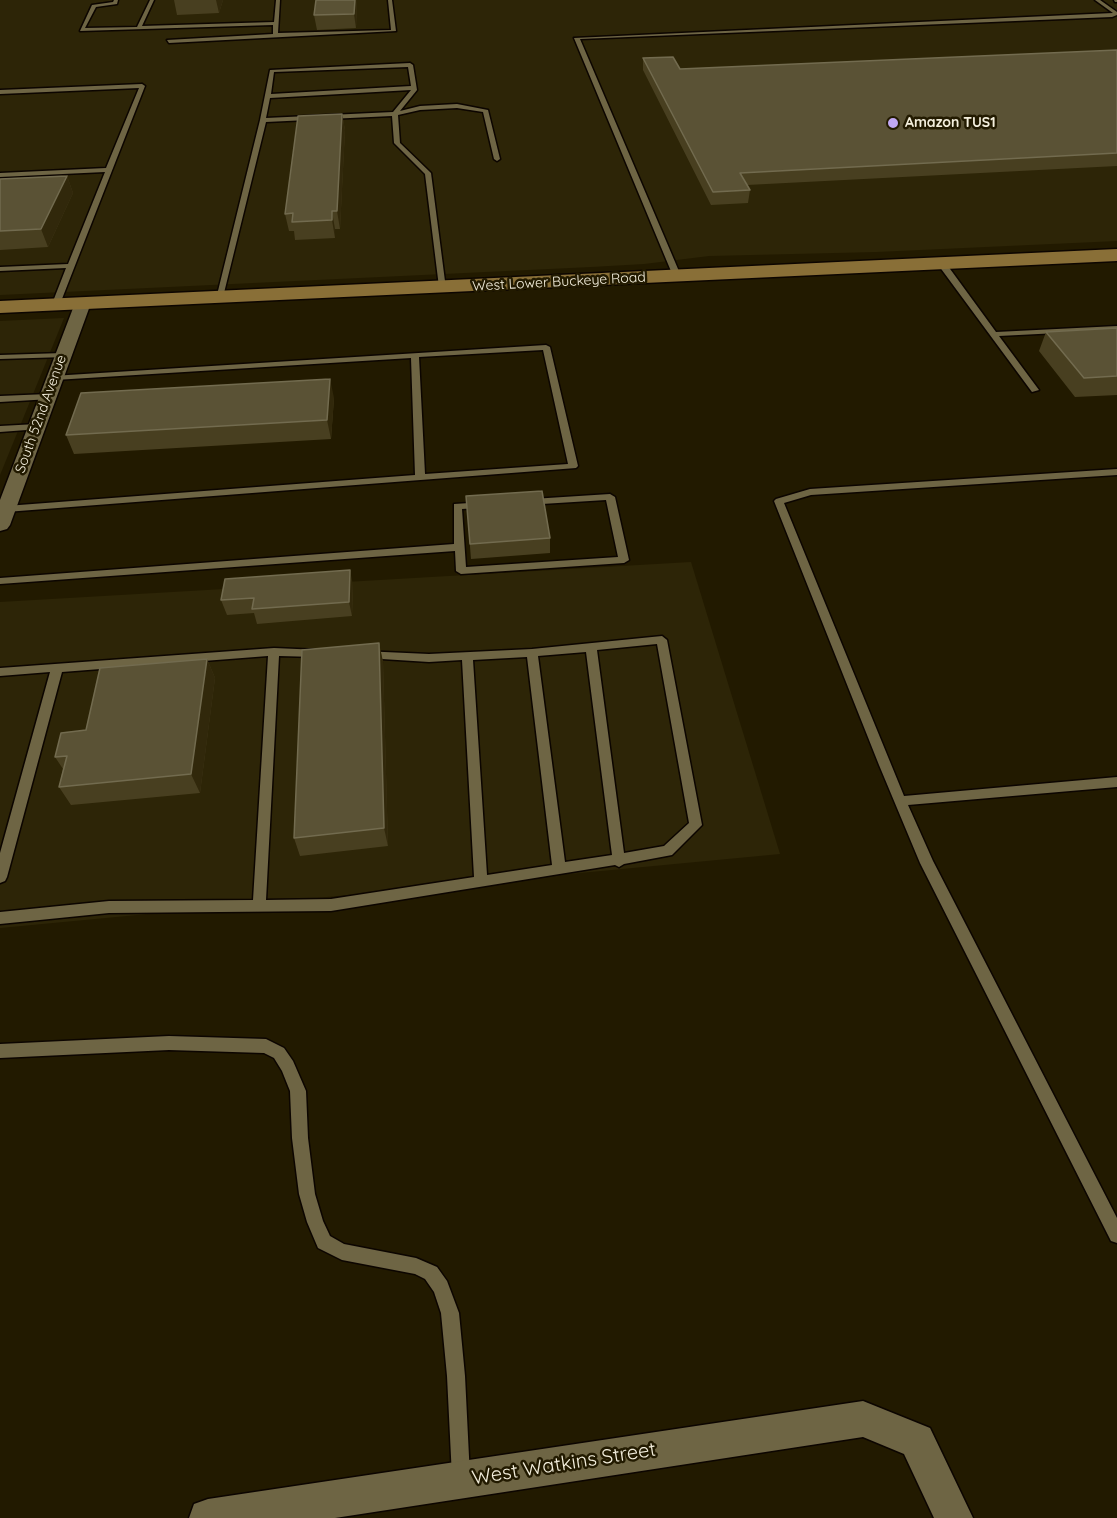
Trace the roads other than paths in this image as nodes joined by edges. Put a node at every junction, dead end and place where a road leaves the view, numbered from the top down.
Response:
1 (116, 0) edge
2 (152, 0) edge
3 (278, 0) edge
4 (390, 0) edge
5 (1097, 0) edge
6 (276, 23) junction
7 (139, 28) junction
8 (275, 35) junction
9 (169, 41) dead end
10 (413, 88) junction
11 (0, 92) edge
12 (267, 96) junction
13 (395, 114) junction
14 (262, 120) junction
15 (497, 159) dead end
16 (109, 170) junction
17 (0, 175) edge
18 (1117, 255) edge
19 (942, 264) junction
20 (70, 266) junction
21 (0, 269) edge
22 (677, 276) junction
23 (443, 287) junction
24 (219, 297) junction
25 (82, 303) junction
26 (56, 304) junction
27 (0, 307) edge
28 (1117, 328) edge
29 (994, 334) junction
30 (63, 355) junction
31 (415, 355) junction
32 (0, 357) edge
33 (55, 378) junction
34 (1035, 390) dead end
35 (48, 397) junction
36 (0, 399) edge
37 (37, 427) junction
38 (0, 429) edge
39 (1117, 472) edge
40 (420, 477) junction
41 (3, 517) edge
42 (459, 547) junction
43 (0, 581) edge
44 (591, 648) junction
45 (274, 652) junction
46 (333, 653) edge
47 (532, 653) junction
48 (356, 654) edge
49 (467, 657) junction
50 (57, 668) junction
51 (0, 672) edge
52 (1117, 782) edge
53 (900, 801) junction
54 (619, 861) junction
55 (559, 869) junction
56 (0, 877) edge
57 (481, 882) junction
58 (259, 906) junction
59 (0, 918) edge
60 (0, 1051) edge
61 (1117, 1235) edge
62 (461, 1480) junction
63 (208, 1518) edge
64 (954, 1518) edge

1 - 7 lane
2 - 7 lane
3 - 6 lane
4 - 8 lane
5 - 22 lane
6 - 7 lane
6 - 8 lane
8 - 9 lane
10 - 12 lane
10 - 12 lane
10 - 13 lane
11 - 16 lane
12 - 14 lane
13 - 14 lane
13 - 15 lane
13 - 23 lane
14 - 24 lane
16 - 17 lane
16 - 20 lane
18 - 19 main road, West Lower Buckeye Road
19 - 22 main road, West Lower Buckeye Road
19 - 29 lane
20 - 21 lane
20 - 26 lane
22 - 23 main road, West Lower Buckeye Road
23 - 24 main road, West Lower Buckeye Road
24 - 25 main road, West Lower Buckeye Road
25 - 26 main road, West Lower Buckeye Road
25 - 30 street, South 52nd Avenue
26 - 27 main road, West Lower Buckeye Road
28 - 29 lane
29 - 34 lane
30 - 32 lane
30 - 33 street, South 52nd Avenue
31 - 33 lane
31 - 40 lane
31 - 40 lane
33 - 35 street, South 52nd Avenue
35 - 36 lane
35 - 37 street, South 52nd Avenue
37 - 38 lane
37 - 41 street, South 52nd Avenue
39 - 53 lane
40 - 41 lane
42 - 42 lane
42 - 43 lane
44 - 47 lane
44 - 54 lane
44 - 54 lane
45 - 46 lane
45 - 50 lane
45 - 58 lane
47 - 49 lane
47 - 55 lane
48 - 49 lane
49 - 57 lane
50 - 51 lane
50 - 56 lane
52 - 53 lane
53 - 61 lane
54 - 55 lane
55 - 57 lane
57 - 58 lane
58 - 59 lane
60 - 62 lane
62 - 63 street, West Watkins Street
62 - 64 street, West Watkins Street

